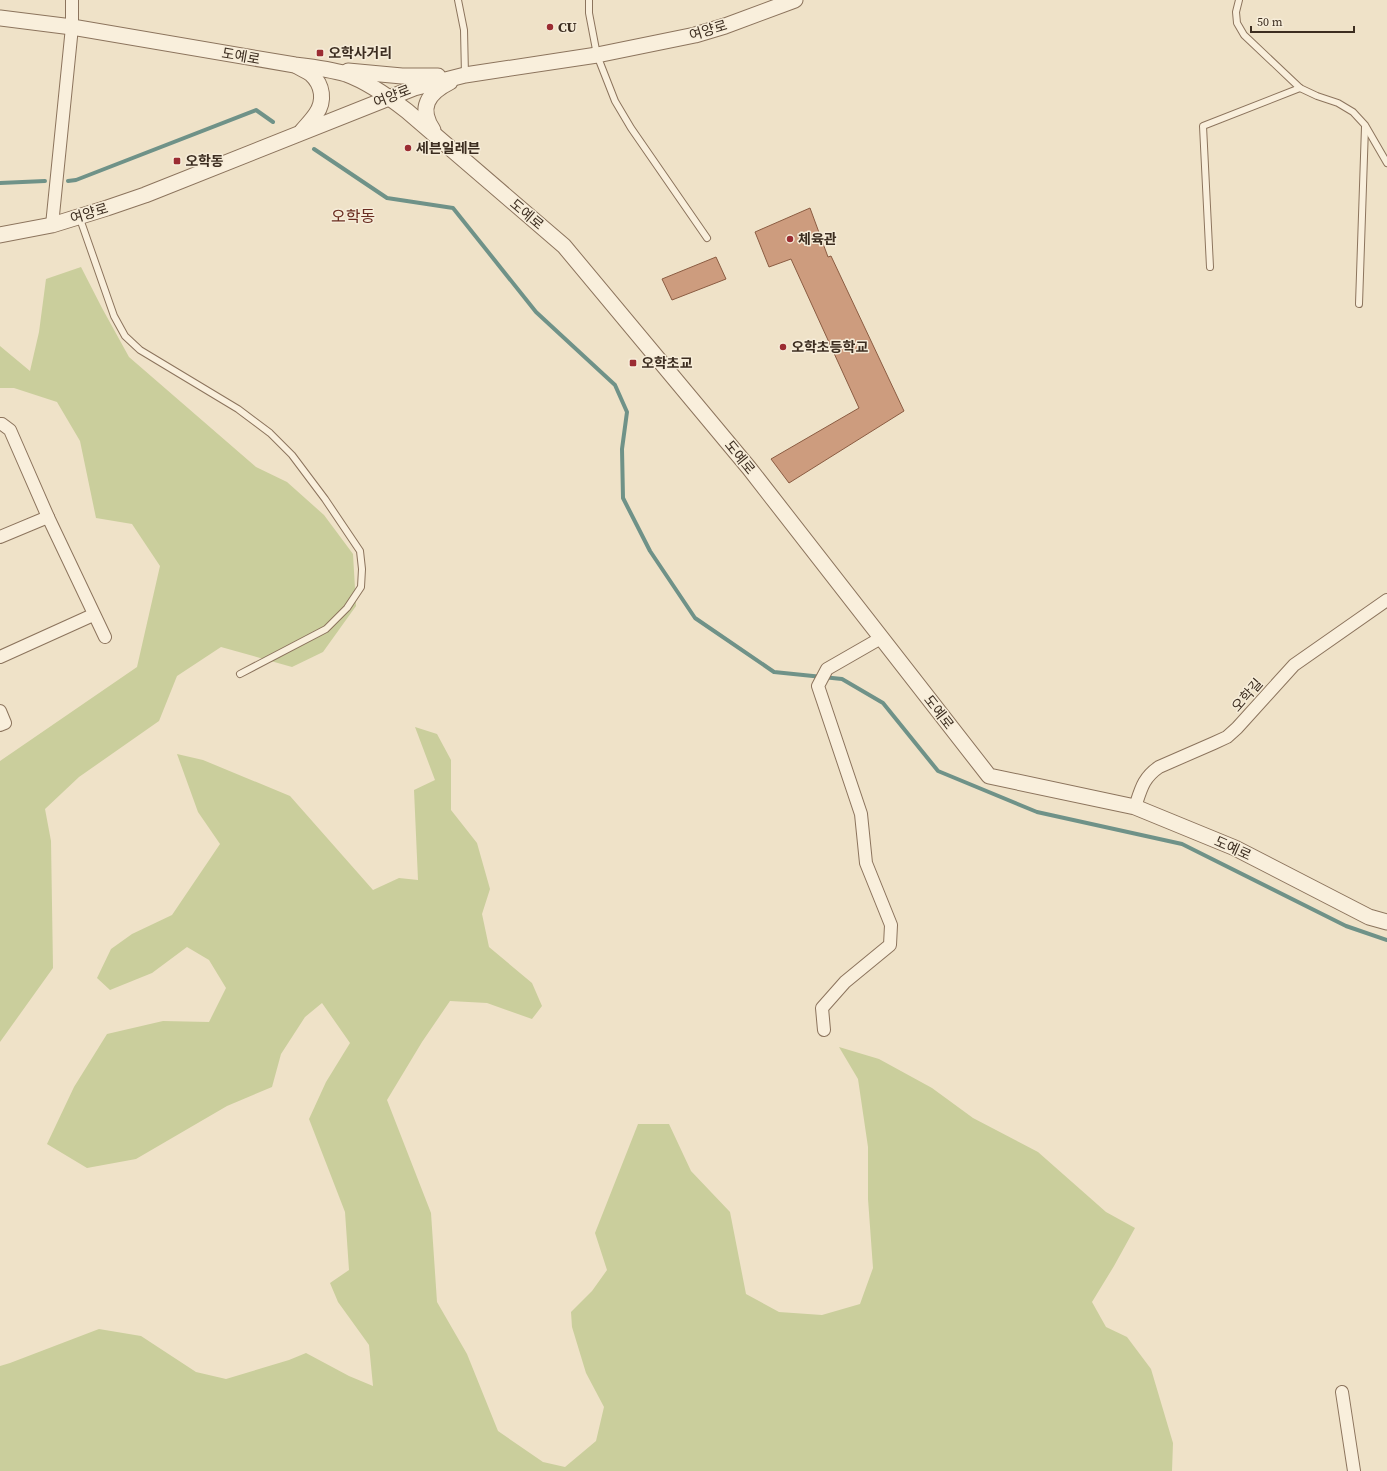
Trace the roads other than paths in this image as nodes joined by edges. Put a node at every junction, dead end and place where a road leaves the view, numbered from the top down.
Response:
1 (72, 0) edge
2 (458, 0) edge
3 (589, 0) edge
4 (795, 0) edge
5 (1239, 0) edge
6 (0, 18) edge
7 (72, 27) junction
8 (597, 55) junction
9 (295, 65) junction
10 (325, 69) junction
11 (465, 75) junction
12 (1300, 88) junction
13 (389, 97) junction
14 (1365, 125) junction
15 (301, 132) junction
16 (438, 138) junction
17 (1387, 163) edge
18 (79, 216) junction
19 (52, 225) junction
20 (0, 235) edge
21 (707, 238) dead end
22 (1210, 267) dead end
23 (1359, 304) dead end
24 (0, 424) edge
25 (48, 517) junction
26 (0, 538) edge
27 (1387, 600) edge
28 (93, 615) junction
29 (104, 637) dead end
30 (881, 638) junction
31 (0, 657) edge
32 (240, 674) dead end
33 (0, 711) edge
34 (0, 725) edge
35 (1135, 806) junction
36 (1387, 922) edge
37 (824, 1030) dead end
38 (1342, 1392) dead end
39 (1354, 1471) edge

1 - 7 street
2 - 11 lane
3 - 8 lane
4 - 8 street, 여양로
5 - 12 lane
6 - 7 street, 도예로
7 - 9 street, 도예로
7 - 19 street
8 - 11 street, 여양로
8 - 21 lane
9 - 10 street, 도예로
9 - 15 street
10 - 11 street
10 - 13 street, 도예로
11 - 13 street, 여양로
11 - 16 street
12 - 14 lane
12 - 22 lane
13 - 15 street, 여양로
13 - 16 street, 도예로
14 - 17 lane
14 - 23 lane
15 - 18 street, 여양로
16 - 30 street, 도예로
18 - 19 street, 여양로
18 - 32 lane
19 - 20 street, 여양로
24 - 25 street
25 - 26 street
25 - 28 street
27 - 35 street, 오학길
28 - 29 street
28 - 31 street
30 - 35 street, 도예로
30 - 37 street
33 - 34 street
35 - 36 street, 도예로
38 - 39 street

